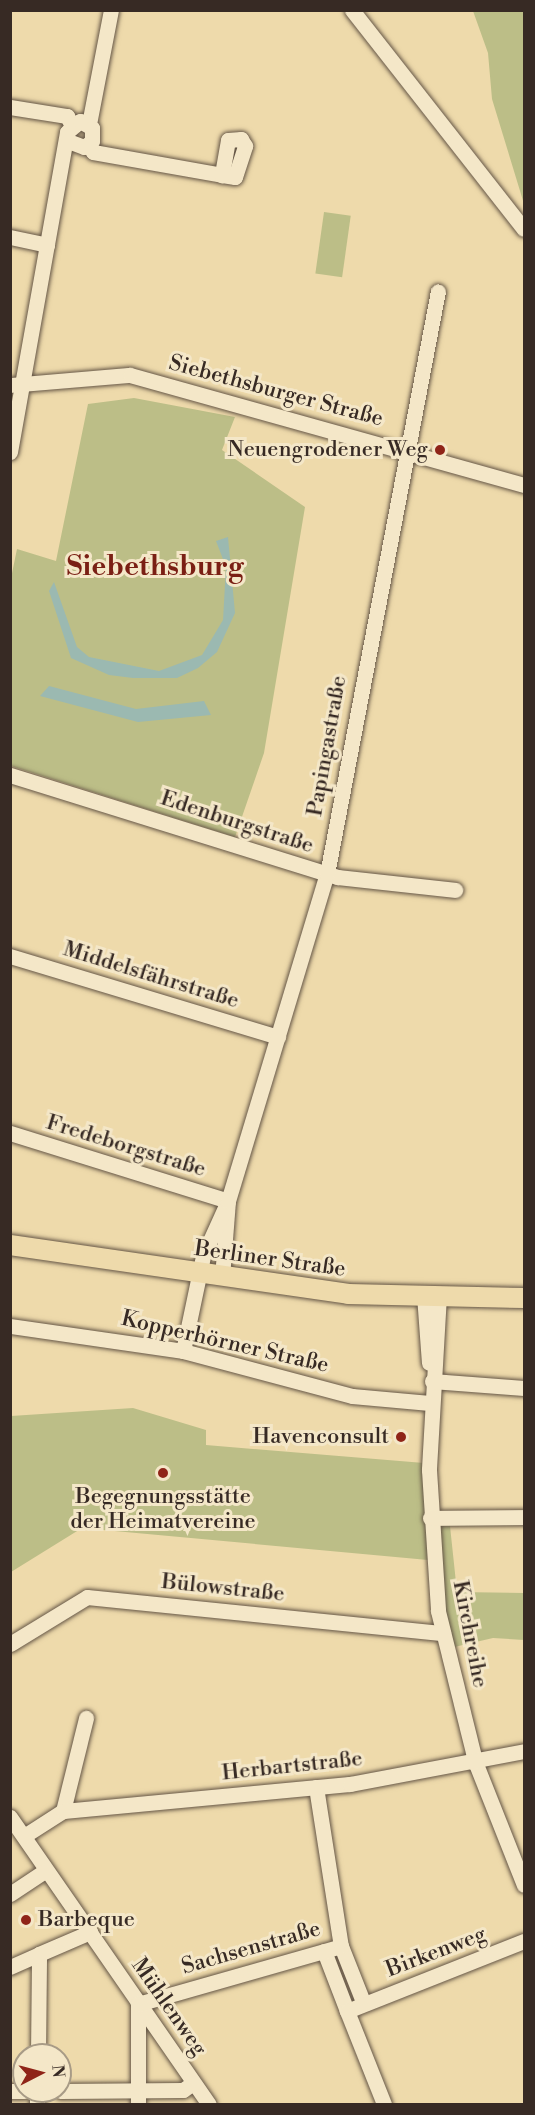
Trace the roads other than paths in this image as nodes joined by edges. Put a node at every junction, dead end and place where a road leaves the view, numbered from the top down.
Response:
1 (111, 10) edge
2 (352, 10) edge
3 (10, 107) edge
4 (72, 124) junction
5 (89, 124) junction
6 (68, 141) junction
7 (88, 145) junction
8 (222, 175) dead end
9 (525, 229) edge
10 (10, 237) edge
11 (47, 245) junction
12 (438, 291) dead end
13 (16, 384) edge
14 (404, 448) junction
15 (10, 453) edge
16 (525, 485) edge
17 (10, 775) edge
18 (327, 874) junction
19 (455, 890) dead end
20 (10, 956) edge
21 (278, 1037) junction
22 (10, 1133) edge
23 (228, 1201) junction
24 (10, 1245) edge
25 (199, 1274) junction
26 (222, 1277) junction
27 (431, 1295) junction
28 (525, 1298) edge
29 (10, 1326) edge
30 (183, 1351) junction
31 (432, 1381) junction
32 (525, 1388) edge
33 (430, 1402) junction
34 (525, 1517) edge
35 (430, 1518) junction
36 (443, 1633) junction
37 (10, 1644) edge
38 (86, 1718) dead end
39 (525, 1751) edge
40 (476, 1764) junction
41 (316, 1787) junction
42 (63, 1811) junction
43 (10, 1816) edge
44 (24, 1836) junction
45 (46, 1870) junction
46 (525, 1885) edge
47 (10, 1894) edge
48 (90, 1932) junction
49 (525, 1941) edge
50 (341, 1946) junction
51 (324, 1951) junction
52 (39, 1954) junction
53 (10, 1967) edge
54 (138, 2004) junction
55 (364, 2004) junction
56 (347, 2011) junction
57 (38, 2043) edge
58 (194, 2083) junction
59 (72, 2092) edge
60 (138, 2098) edge
61 (209, 2104) edge
62 (384, 2104) edge

1 - 5 street
2 - 9 street
3 - 4 street
4 - 5 street
4 - 6 street
5 - 7 street
6 - 7 street
6 - 11 street
7 - 8 street
10 - 11 street
11 - 13 street
12 - 14 street, Papingastraße
13 - 14 street, Siebethsburger Straße
13 - 15 street
14 - 16 street, Siebethsburger Straße
14 - 18 street, Papingastraße
17 - 18 street, Edenburgstraße
18 - 19 street, Edenburgstraße
18 - 21 street, Papingastraße
20 - 21 street, Middelsfährstraße
21 - 23 street, Papingastraße
22 - 23 street, Fredeborgstraße
23 - 25 street, Papingastraße
23 - 26 street, Papingastraße
24 - 25 main road, Berliner Straße
25 - 26 main road, Berliner Straße
25 - 30 street, Papingastraße
26 - 27 main road, Berliner Straße
27 - 28 main road, Berliner Straße
27 - 31 street, Kirchreihe
29 - 30 street, Kopperhörner Straße
30 - 33 street, Kopperhörner Straße
31 - 32 street
31 - 33 street, Kirchreihe
33 - 35 street, Kirchreihe
34 - 35 street
35 - 36 street, Kirchreihe
36 - 37 street, Bülowstraße
36 - 40 street, Kirchreihe
38 - 42 street
39 - 40 street, Herbartstraße
40 - 41 street, Herbartstraße
40 - 46 street, Kirchreihe
41 - 42 street, Herbartstraße
41 - 50 street
42 - 44 street, Herbartstraße
43 - 44 street, Mühlenweg
44 - 45 street, Mühlenweg
45 - 47 street
45 - 48 street, Mühlenweg
48 - 52 street
48 - 54 street, Mühlenweg
49 - 55 street, Birkenweg
50 - 51 street, Sachsenstraße
50 - 55 street
51 - 54 street, Sachsenstraße
51 - 56 street
52 - 53 street
52 - 57 street
54 - 58 street, Mühlenweg
54 - 60 street
55 - 56 street, Birkenweg
56 - 62 street
58 - 60 street
58 - 61 street, Mühlenweg
59 - 60 street

